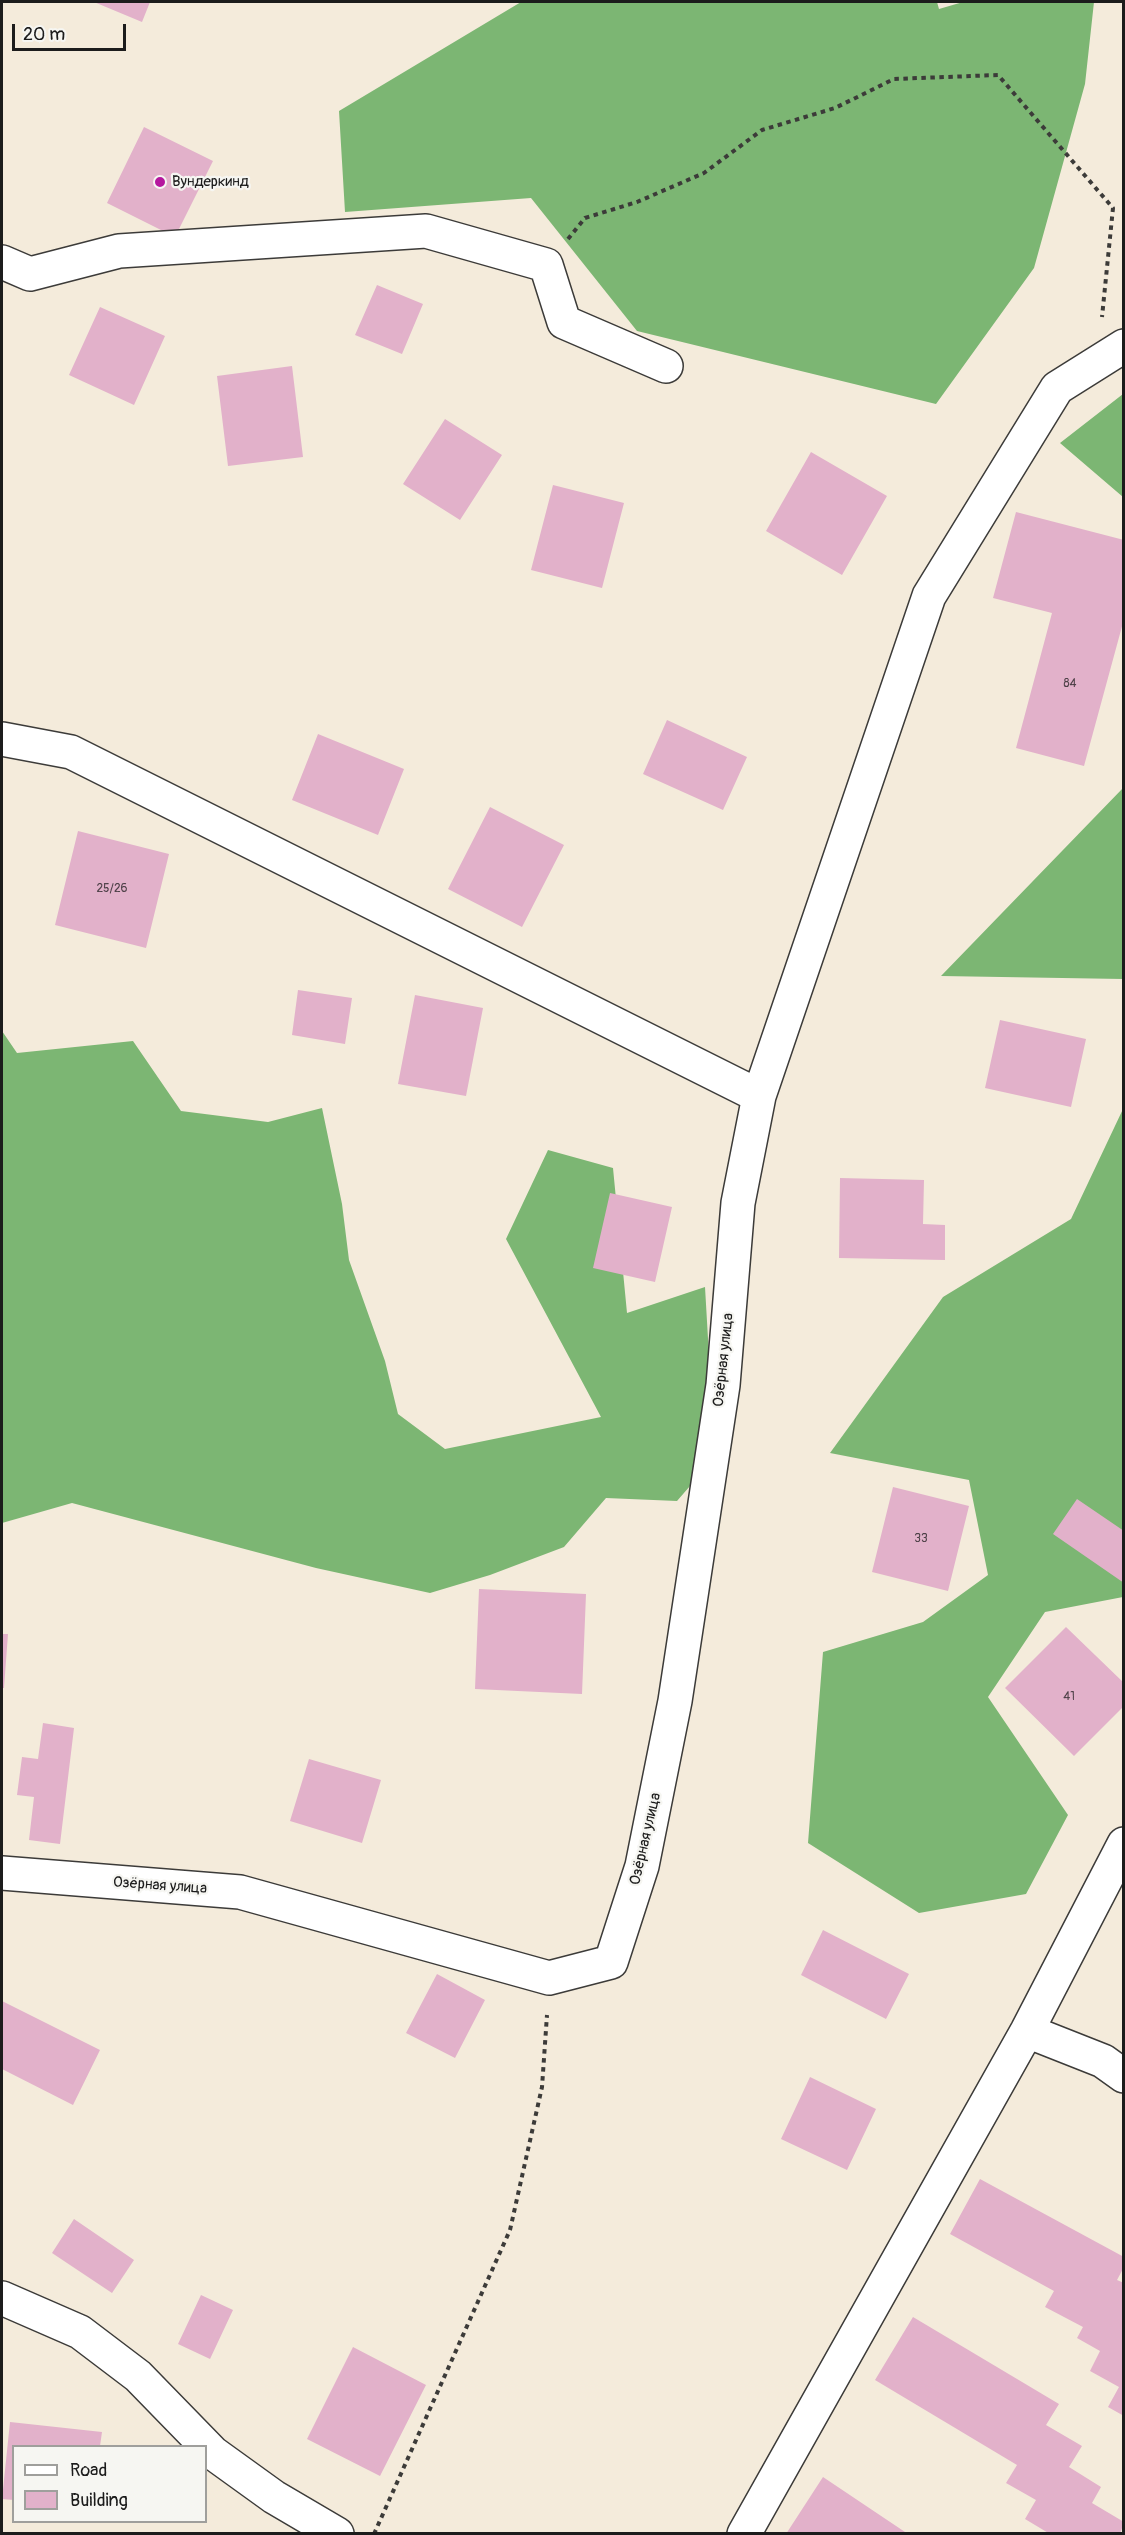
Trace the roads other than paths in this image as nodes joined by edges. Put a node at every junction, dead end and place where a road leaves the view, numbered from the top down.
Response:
1 (2, 262) edge
2 (1111, 354) edge
3 (666, 366) dead end
4 (2, 739) edge
5 (759, 1096) junction
6 (1124, 1844) edge
7 (2, 1874) edge
8 (1027, 2031) junction
9 (1124, 2076) edge
10 (2, 2298) edge
11 (205, 2445) edge
12 (207, 2447) edge
13 (337, 2534) edge
14 (744, 2534) edge

1 - 3 street
2 - 5 street
4 - 5 street
5 - 7 street, Озёрная улица
6 - 8 street
8 - 9 street
8 - 14 street
10 - 11 street
12 - 13 street

